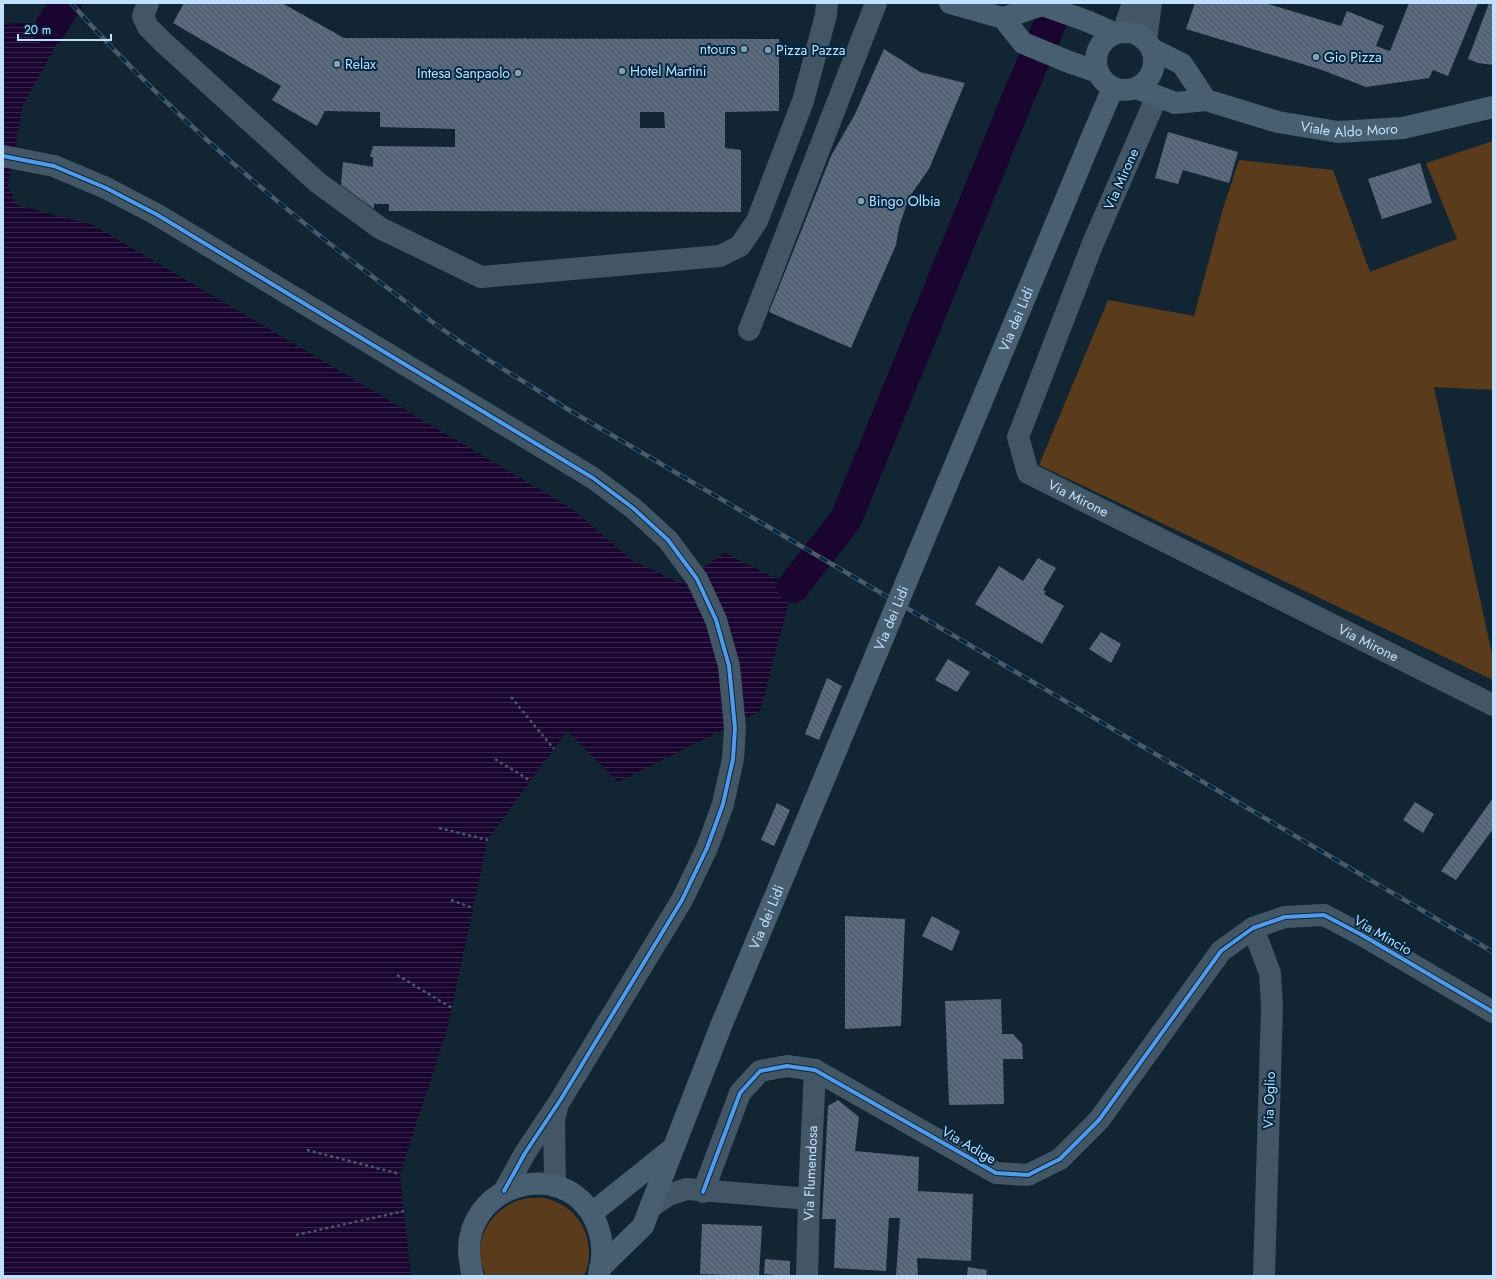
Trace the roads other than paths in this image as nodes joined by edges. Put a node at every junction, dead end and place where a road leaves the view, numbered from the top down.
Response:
1 (148, 3) edge
2 (827, 3) edge
3 (876, 3) edge
4 (950, 3) edge
5 (1133, 3) edge
6 (1152, 3) edge
7 (1003, 18) junction
8 (1119, 32) junction
9 (1149, 45) junction
10 (1098, 72) junction
11 (1113, 88) junction
12 (1136, 88) junction
13 (1157, 96) junction
14 (1206, 100) junction
15 (1493, 107) edge
16 (3, 156) edge
17 (748, 330) dead end
18 (1493, 705) edge
19 (1253, 928) junction
20 (1493, 1012) edge
21 (815, 1070) junction
22 (559, 1101) junction
23 (673, 1149) junction
24 (555, 1186) junction
25 (504, 1191) junction
26 (704, 1192) junction
27 (809, 1199) junction
28 (651, 1207) junction
29 (592, 1214) junction
30 (599, 1272) edge
31 (473, 1276) edge
32 (807, 1276) edge
33 (1264, 1276) edge

1 - 2 street
3 - 17 street
4 - 7 main road
5 - 8 street
6 - 9 street
7 - 8 main road
7 - 10 main road
8 - 9 main road
8 - 10 main road
9 - 12 main road
9 - 14 main road
10 - 11 main road
11 - 12 main road
11 - 23 main road, Via dei Lidi, bridge
12 - 13 main road, Viale Aldo Moro
13 - 14 main road, Viale Aldo Moro
13 - 18 street, Via Mirone
14 - 15 main road, Viale Aldo Moro
16 - 22 street
19 - 20 street, Via Mincio
19 - 21 street, Via Adige
19 - 33 street, Via Oglio
21 - 26 street, Via Adige
21 - 27 street, Via Flumendosa
22 - 24 street
22 - 25 street
23 - 28 main road, Via dei Lidi
23 - 29 main road, Via dei Lidi
24 - 25 main road
24 - 29 main road
25 - 31 main road
26 - 27 street
26 - 28 street
27 - 32 street, Via Flumendosa
28 - 30 main road, Via dei Lidi
29 - 30 main road

